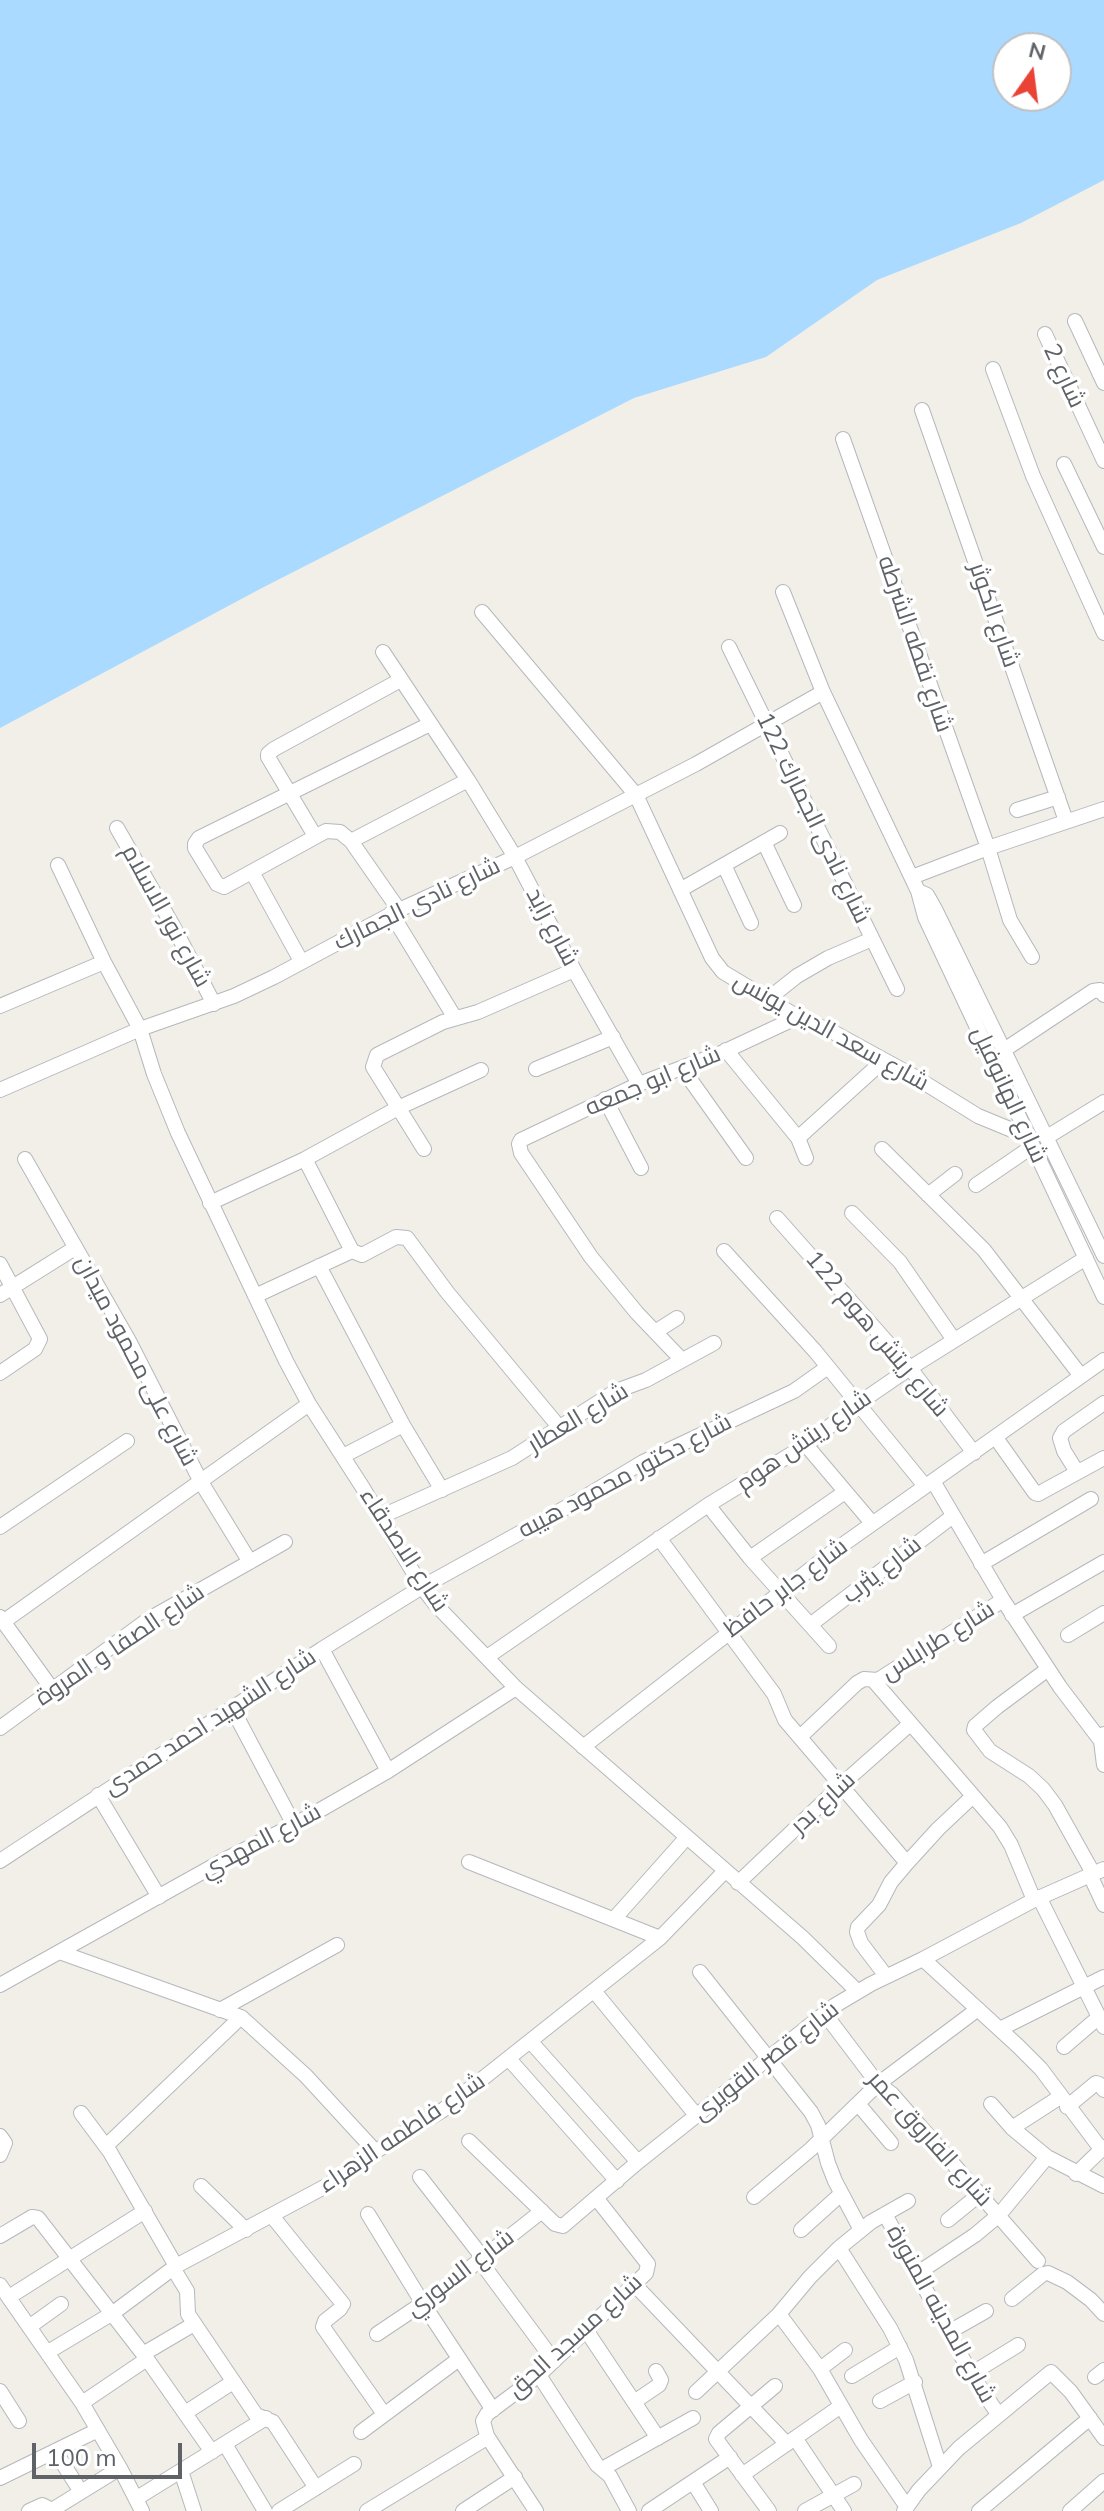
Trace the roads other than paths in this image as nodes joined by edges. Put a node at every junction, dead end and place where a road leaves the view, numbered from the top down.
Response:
1 (1075, 321) dead end
2 (1045, 334) dead end
3 (993, 369) dead end
4 (1104, 383) edge
5 (922, 410) dead end
6 (843, 439) dead end
7 (1104, 461) edge
8 (1064, 464) dead end
9 (1104, 547) edge
10 (783, 592) dead end
11 (482, 612) dead end
12 (1104, 633) edge
13 (729, 647) dead end
14 (383, 652) dead end
15 (395, 683) dead end
16 (823, 692) junction
17 (430, 724) junction
18 (767, 724) junction
19 (468, 780) junction
20 (290, 794) junction
21 (636, 795) junction
22 (1058, 797) junction
23 (1104, 809) edge
24 (1017, 810) dead end
25 (1066, 821) junction
26 (117, 828) dead end
27 (780, 833) dead end
28 (315, 836) junction
29 (351, 841) junction
30 (764, 842) junction
31 (988, 848) junction
32 (515, 857) junction
33 (58, 865) dead end
34 (724, 865) junction
35 (252, 872) junction
36 (915, 884) junction
37 (680, 890) junction
38 (794, 905) dead end
39 (395, 911) junction
40 (751, 923) dead end
41 (872, 939) junction
42 (1032, 957) dead end
43 (301, 961) junction
44 (104, 962) junction
45 (574, 970) junction
46 (897, 989) dead end
47 (1104, 995) edge
48 (768, 999) junction
49 (214, 1004) junction
50 (0, 1006) edge
51 (798, 1017) junction
52 (455, 1018) junction
53 (140, 1029) junction
54 (613, 1037) junction
55 (726, 1050) junction
56 (1004, 1050) junction
57 (883, 1061) junction
58 (682, 1068) junction
59 (536, 1069) dead end
60 (481, 1070) dead end
61 (639, 1084) junction
62 (0, 1090) edge
63 (605, 1099) junction
64 (1104, 1102) edge
65 (398, 1108) junction
66 (1047, 1137) junction
67 (798, 1138) junction
68 (1031, 1142) junction
69 (424, 1149) dead end
70 (882, 1149) dead end
71 (746, 1158) dead end
72 (806, 1158) dead end
73 (25, 1159) dead end
74 (305, 1159) junction
75 (641, 1168) dead end
76 (955, 1174) dead end
77 (976, 1185) dead end
78 (928, 1195) junction
79 (210, 1203) junction
80 (852, 1213) dead end
81 (777, 1218) dead end
82 (75, 1248) junction
83 (352, 1251) junction
84 (724, 1251) dead end
85 (1104, 1256) edge
86 (1086, 1258) junction
87 (0, 1264) edge
88 (319, 1266) junction
89 (6, 1291) edge
90 (255, 1296) junction
91 (1104, 1297) edge
92 (1023, 1299) junction
93 (677, 1318) dead end
94 (655, 1332) junction
95 (954, 1340) junction
96 (714, 1343) dead end
97 (682, 1360) junction
98 (1104, 1360) edge
99 (828, 1367) junction
100 (910, 1368) junction
101 (0, 1373) edge
102 (1081, 1376) junction
103 (859, 1403) junction
104 (1104, 1403) edge
105 (309, 1404) junction
106 (403, 1425) junction
107 (560, 1428) junction
108 (996, 1438) junction
109 (127, 1441) dead end
110 (806, 1445) junction
111 (974, 1453) junction
112 (343, 1456) junction
113 (1104, 1458) edge
114 (1077, 1472) junction
115 (201, 1482) junction
116 (929, 1483) junction
117 (442, 1490) junction
118 (845, 1492) junction
119 (1091, 1499) dead end
120 (708, 1505) junction
121 (953, 1516) junction
122 (380, 1517) junction
123 (872, 1523) junction
124 (0, 1527) edge
125 (659, 1538) junction
126 (285, 1542) dead end
127 (750, 1558) junction
128 (250, 1562) junction
129 (1104, 1562) edge
130 (981, 1564) junction
131 (422, 1587) junction
132 (780, 1592) junction
133 (1003, 1600) junction
134 (1012, 1615) junction
135 (2, 1619) edge
136 (1102, 1620) edge
137 (810, 1625) junction
138 (728, 1632) junction
139 (1068, 1635) dead end
140 (829, 1646) dead end
141 (322, 1649) junction
142 (487, 1657) junction
143 (1048, 1669) junction
144 (874, 1681) junction
145 (516, 1688) junction
146 (52, 1689) junction
147 (232, 1708) junction
148 (910, 1724) junction
149 (0, 1728) edge
150 (800, 1737) junction
151 (1103, 1737) edge
152 (583, 1747) junction
153 (1104, 1765) edge
154 (388, 1771) junction
155 (841, 1785) junction
156 (98, 1795) junction
157 (973, 1796) junction
158 (294, 1825) junction
159 (687, 1837) junction
160 (0, 1861) edge
161 (469, 1862) dead end
162 (907, 1863) junction
163 (725, 1871) junction
164 (1096, 1872) edge
165 (738, 1883) junction
166 (159, 1897) junction
167 (1036, 1898) junction
168 (1104, 1905) edge
169 (614, 1919) junction
170 (660, 1938) junction
171 (337, 1945) dead end
172 (62, 1953) junction
173 (923, 1959) junction
174 (700, 1972) dead end
175 (886, 1976) junction
176 (1104, 1977) edge
177 (0, 1985) edge
178 (1084, 1986) junction
179 (594, 1991) junction
180 (857, 1991) junction
181 (978, 2009) junction
182 (220, 2010) junction
183 (825, 2014) junction
184 (241, 2017) junction
185 (1102, 2022) edge
186 (1000, 2029) junction
187 (531, 2042) junction
188 (1064, 2047) dead end
189 (767, 2058) junction
190 (509, 2059) junction
191 (878, 2084) junction
192 (1101, 2086) edge
193 (1064, 2102) junction
194 (991, 2104) dead end
195 (859, 2105) junction
196 (81, 2113) dead end
197 (696, 2115) junction
198 (1012, 2128) junction
199 (0, 2136) edge
200 (822, 2136) junction
201 (469, 2141) dead end
202 (891, 2143) dead end
203 (106, 2146) junction
204 (1102, 2148) edge
205 (375, 2151) junction
206 (0, 2155) edge
207 (1047, 2157) junction
208 (638, 2162) junction
209 (1076, 2174) junction
210 (420, 2177) dead end
211 (617, 2181) junction
212 (201, 2186) dead end
213 (1104, 2186) edge
214 (841, 2194) junction
215 (980, 2194) junction
216 (754, 2197) dead end
217 (597, 2199) junction
218 (908, 2201) dead end
219 (145, 2211) junction
220 (542, 2211) junction
221 (368, 2214) dead end
222 (885, 2214) junction
223 (999, 2215) junction
224 (272, 2216) junction
225 (948, 2220) dead end
226 (246, 2230) junction
227 (801, 2230) dead end
228 (861, 2230) junction
229 (0, 2236) edge
230 (839, 2248) junction
231 (482, 2259) junction
232 (69, 2260) junction
233 (1038, 2261) dead end
234 (174, 2267) junction
235 (918, 2273) junction
236 (634, 2284) junction
237 (4, 2291) edge
238 (1012, 2299) dead end
239 (422, 2302) junction
240 (61, 2304) dead end
241 (986, 2311) dead end
242 (113, 2313) junction
243 (779, 2314) junction
244 (1104, 2314) edge
245 (194, 2324) junction
246 (29, 2327) junction
247 (586, 2330) junction
248 (949, 2332) junction
249 (377, 2334) dead end
250 (1018, 2345) dead end
251 (900, 2347) junction
252 (845, 2350) dead end
253 (48, 2352) junction
254 (145, 2356) junction
255 (459, 2359) junction
256 (554, 2361) junction
257 (820, 2369) junction
258 (656, 2371) dead end
259 (718, 2371) junction
260 (971, 2374) junction
261 (539, 2375) junction
262 (852, 2376) dead end
263 (233, 2382) junction
264 (915, 2382) junction
265 (775, 2386) dead end
266 (0, 2391) edge
267 (696, 2392) dead end
268 (880, 2401) dead end
269 (634, 2402) junction
270 (82, 2403) junction
271 (752, 2406) junction
272 (841, 2406) junction
273 (493, 2410) junction
274 (185, 2413) junction
275 (384, 2414) junction
276 (998, 2414) junction
277 (266, 2418) junction
278 (693, 2418) dead end
279 (1090, 2418) junction
280 (19, 2421) dead end
281 (98, 2430) junction
282 (361, 2432) dead end
283 (487, 2436) junction
284 (658, 2438) junction
285 (1104, 2438) edge
286 (791, 2441) junction
287 (218, 2448) junction
288 (55, 2451) junction
289 (730, 2457) junction
290 (354, 2464) dead end
291 (940, 2467) junction
292 (120, 2468) junction
293 (602, 2469) junction
294 (181, 2471) junction
295 (742, 2475) junction
296 (515, 2477) junction
297 (0, 2478) edge
298 (1104, 2481) edge
299 (693, 2482) junction
300 (854, 2484) dead end
301 (316, 2488) junction
302 (81, 2492) junction
303 (834, 2495) junction
304 (137, 2506) edge
305 (906, 2509) edge
306 (987, 2509) edge
307 (29, 2511) edge
308 (194, 2511) edge
309 (265, 2511) edge
310 (279, 2511) edge
311 (367, 2511) edge
312 (463, 2511) edge
313 (536, 2511) edge
314 (629, 2511) edge
315 (649, 2511) edge
316 (711, 2511) edge
317 (769, 2511) edge
318 (805, 2511) edge
319 (844, 2511) edge
320 (1070, 2511) edge

1 - 4 street
2 - 7 street, شارع 2
3 - 12 street
5 - 22 street, شارع الكوثر
6 - 31 street, شارع نقطه الشرطه
8 - 9 street
10 - 16 street, شارع الهانوفيل
11 - 21 street, شارع سعد الدين يونس
13 - 18 street, شارع نادى الجمارك 122
14 - 17 street, شارع زايد
15 - 20 street
16 - 18 street, شارع نادى الجمارك
16 - 36 street, شارع الهانوفيل
17 - 19 street, شارع زايد
17 - 20 street
18 - 21 street, شارع نادى الجمارك
18 - 41 street, شارع نادى الجمارك 122
19 - 29 street
19 - 32 street, شارع زايد
20 - 28 street
20 - 35 street
21 - 32 street, شارع نادى الجمارك
21 - 37 street, شارع سعد الدين يونس
22 - 24 street
22 - 25 street, شارع الكوثر
23 - 25 street
25 - 31 street
26 - 49 street, شارع نور الاسلام
27 - 30 street
28 - 29 street
28 - 35 street
29 - 39 street
30 - 34 street
30 - 38 street
31 - 36 street
31 - 42 street, شارع نقطه الشرطه
32 - 39 street, شارع نادى الجمارك
32 - 45 street, شارع زايد
33 - 44 street, شارع الاصدقاء
34 - 37 street
34 - 40 street
35 - 43 street
36 - 56 street, شارع الهانوفيل
36 - 68 street, شارع الهانوفيل
37 - 48 street, شارع سعد الدين يونس
39 - 43 street, شارع نادى الجمارك
39 - 52 street
41 - 46 street, شارع نادى الجمارك 122
41 - 48 street
43 - 49 street, شارع نادى الجمارك
44 - 50 street
44 - 53 street, شارع الاصدقاء
45 - 52 street
45 - 54 street, شارع زايد
47 - 56 street
48 - 51 street, شارع سعد الدين يونس
49 - 53 street, شارع نادى الجمارك
51 - 55 street, شارع ابو جمعه
51 - 57 street, شارع سعد الدين يونس
52 - 65 street
53 - 62 street, شارع نادى الجمارك
53 - 79 street, شارع الاصدقاء
54 - 59 street
54 - 61 street, شارع زايد
55 - 58 street, شارع ابو جمعه
55 - 67 street
56 - 66 street, شارع الهانوفيل
57 - 67 street
57 - 68 street, شارع سعد الدين يونس
58 - 61 street, شارع ابو جمعه
58 - 71 street
60 - 65 street
61 - 63 street, شارع ابو جمعه
63 - 75 street
63 - 94 street, شارع ابو جمعه
64 - 66 street
65 - 69 street
65 - 74 street
66 - 85 street, شارع الهانوفيل
67 - 72 street
68 - 77 street
68 - 86 street, شارع الهانوفيل
70 - 78 street
73 - 82 street, شارع على محمود ميدان
74 - 79 street
74 - 83 street
76 - 78 street
78 - 92 street
79 - 90 street, شارع الاصدقاء
80 - 95 street
81 - 100 street, شارع ريتش هوم 122
82 - 89 street
82 - 115 street, شارع على محمود ميدان
83 - 88 street
83 - 107 street
84 - 99 street
86 - 91 street, شارع الهانوفيل
86 - 92 street, شارع ريتش هوم
87 - 89 street
88 - 90 street
88 - 106 street
89 - 101 street
90 - 105 street, شارع الاصدقاء
92 - 95 street, شارع ريتش هوم
92 - 102 street
93 - 94 street
94 - 97 street
95 - 100 street, شارع ريتش هوم
96 - 97 street, شارع العطار
97 - 107 street, شارع العطار
98 - 102 street, شارع جابر حافظ
99 - 103 street
99 - 131 street, شارع دكتور محمود هيبه
100 - 103 street, شارع ريتش هوم
100 - 111 street, شارع ريتش هوم 122
102 - 108 street, شارع جابر حافظ
103 - 110 street, شارع ريتش هوم
103 - 116 street
104 - 114 street
105 - 112 street, شارع الاصدقاء
105 - 115 street
106 - 112 street
106 - 117 street
107 - 117 street, شارع العطار
108 - 111 street, شارع جابر حافظ
108 - 114 street
109 - 124 street
110 - 118 street
110 - 120 street, شارع ريتش هوم
111 - 116 street, شارع جابر حافظ
112 - 122 street, شارع الاصدقاء
113 - 114 street
115 - 128 street, شارع على محمود ميدان
115 - 135 street
116 - 121 street
116 - 123 street, شارع جابر حافظ
117 - 122 street, شارع العطار
118 - 123 street
118 - 127 street
119 - 130 street
120 - 125 street, شارع ريتش هوم
120 - 127 street
121 - 130 street
121 - 137 street, شارع يثرب
122 - 131 street, شارع الاصدقاء
123 - 132 street, شارع جابر حافظ
125 - 138 street
125 - 142 street, شارع ريتش هوم
126 - 128 street, شارع الصفا و المروة
127 - 132 street
128 - 146 street, شارع الصفا و المروة
129 - 134 street
130 - 133 street
131 - 141 street, شارع الشهيد احمد حمدى
131 - 142 street, شارع الاصدقاء
132 - 137 street
132 - 138 street, شارع جابر حافظ
133 - 134 street
133 - 144 street, شارع طرابلس
134 - 143 street
135 - 146 street
136 - 139 street
137 - 140 street
138 - 150 street
138 - 152 street, شارع جابر حافظ
141 - 147 street, شارع الشهيد احمد حمدى
141 - 154 street
142 - 145 street, شارع الاصدقاء
143 - 151 street
143 - 164 street
144 - 148 street
144 - 150 street, شارع طرابلس
145 - 152 street, شارع الاصدقاء
145 - 154 street, شارع المهدي
146 - 149 street, شارع الصفا و المروة
147 - 156 street, شارع الشهيد احمد حمدى
147 - 158 street
148 - 155 street, شارع بدر
148 - 157 street
150 - 155 street
151 - 153 street
152 - 159 street, شارع الاصدقاء
154 - 158 street, شارع المهدي
155 - 162 street
155 - 165 street, شارع بدر
156 - 160 street, شارع الشهيد احمد حمدى
156 - 166 street
157 - 162 street
157 - 167 street
158 - 166 street, شارع المهدي
159 - 163 street, شارع الاصدقاء
159 - 169 street
161 - 169 street
162 - 175 street
163 - 165 street, شارع الاصدقاء
163 - 170 street, شارع فاطمه الزهراء
164 - 167 street, شارع قصر القويرى
164 - 168 street
165 - 180 street, شارع الاصدقاء
166 - 172 street, شارع المهدي
167 - 173 street, شارع قصر القويرى
167 - 178 street
169 - 170 street
170 - 179 street, شارع فاطمه الزهراء
171 - 182 street
172 - 177 street, شارع المهدي
172 - 182 street
173 - 175 street, شارع قصر القويرى
173 - 181 street
174 - 189 street, شارع المدينه المنورة
175 - 180 street, شارع قصر القويرى
176 - 178 street
178 - 185 street
178 - 186 street
179 - 187 street, شارع فاطمه الزهراء
179 - 197 street
180 - 183 street, شارع قصر القويرى
181 - 186 street
181 - 191 street
182 - 184 street
183 - 189 street, شارع قصر القويرى
183 - 191 street, شارع الفاروق عمر
184 - 203 street
184 - 205 street
185 - 188 street
186 - 193 street
187 - 190 street, شارع فاطمه الزهراء
187 - 208 street
189 - 197 street, شارع قصر القويرى
189 - 200 street, شارع المدينه المنورة
190 - 205 street, شارع فاطمه الزهراء
190 - 211 street
191 - 195 street
191 - 215 street, شارع الفاروق عمر
192 - 193 street
193 - 198 street
193 - 204 street
194 - 198 street
195 - 200 street
195 - 202 street
196 - 203 street
197 - 208 street, شارع قصر القويرى
198 - 207 street
199 - 206 street
200 - 214 street, شارع المدينه المنورة
200 - 216 street
201 - 220 street
203 - 219 street
204 - 209 street
205 - 224 street, شارع فاطمه الزهراء
207 - 209 street
207 - 223 street
208 - 211 street, شارع قصر القويرى
209 - 213 street
210 - 231 street
211 - 217 street, شارع قصر القويرى
212 - 226 street
214 - 227 street
214 - 228 street, شارع المدينه المنورة
215 - 223 street, شارع الفاروق عمر
215 - 225 street
217 - 220 street, شارع قصر القويرى
217 - 236 street, شارع مسجد الحق
218 - 222 street
219 - 232 street
219 - 234 street
220 - 231 street, شارع السوري
221 - 239 street
222 - 228 street
222 - 235 street, شارع المدينه المنورة
223 - 233 street, شارع الفاروق عمر
223 - 235 street
224 - 226 street, شارع فاطمه الزهراء
224 - 275 street
226 - 234 street, شارع فاطمه الزهراء
228 - 230 street
229 - 232 street
230 - 243 street
230 - 251 street
231 - 239 street, شارع السوري
231 - 256 street
232 - 237 street
232 - 242 street
234 - 242 street, شارع فاطمه الزهراء
234 - 245 street
235 - 248 street, شارع المدينه المنورة
236 - 247 street, شارع مسجد الحق
236 - 259 street
237 - 246 street
238 - 244 street
239 - 249 street, شارع السوري
239 - 255 street
240 - 246 street
241 - 248 street
242 - 253 street, شارع فاطمه الزهراء
242 - 254 street
243 - 257 street
243 - 259 street
245 - 254 street
245 - 263 street
246 - 253 street
247 - 256 street, شارع مسجد الحق
247 - 269 street
248 - 260 street, شارع المدينه المنورة
250 - 260 street
251 - 262 street
251 - 264 street
252 - 257 street
253 - 270 street
254 - 270 street
254 - 274 street
255 - 273 street
255 - 275 street
256 - 261 street, شارع مسجد الحق
257 - 272 street
258 - 269 street
259 - 267 street
259 - 271 street
260 - 276 street, شارع المدينه المنورة
261 - 273 street, شارع مسجد الحق
261 - 293 street
263 - 274 street
263 - 277 street
264 - 268 street
264 - 291 street
265 - 271 street
266 - 280 street
269 - 284 street
270 - 281 street
271 - 286 street
271 - 289 street
272 - 286 street
272 - 305 street
273 - 283 street, شارع مسجد الحق
274 - 287 street
275 - 282 street
276 - 279 street
276 - 291 street
277 - 287 street
277 - 301 street
278 - 284 street
279 - 285 street
279 - 306 street
281 - 288 street
281 - 292 street
283 - 296 street
283 - 311 street
284 - 293 street
286 - 295 street
286 - 303 street
287 - 294 street
287 - 309 street
288 - 297 street
288 - 302 street
289 - 295 street
289 - 299 street
290 - 301 street
291 - 305 street
292 - 302 street
292 - 304 street
293 - 314 street
294 - 304 street
294 - 308 street
295 - 317 street
296 - 312 street
296 - 313 street
298 - 320 street
299 - 315 street
299 - 316 street
300 - 303 street
301 - 310 street
302 - 307 street
303 - 318 street
303 - 319 street

